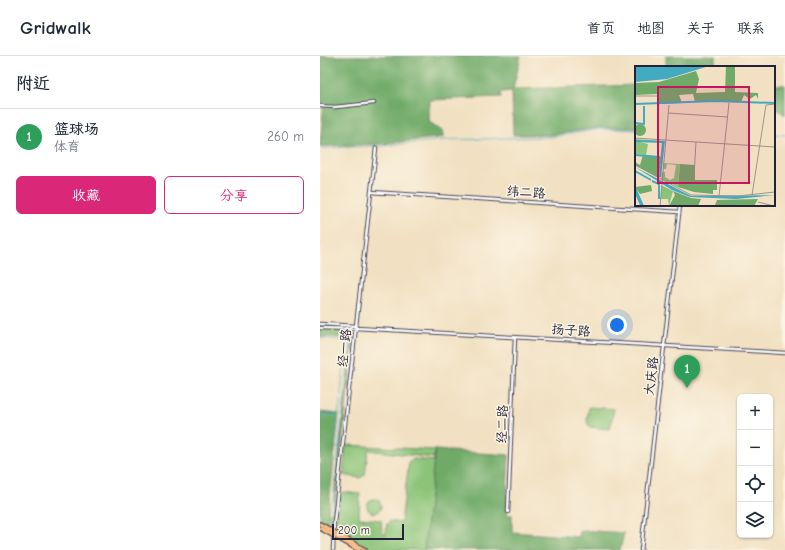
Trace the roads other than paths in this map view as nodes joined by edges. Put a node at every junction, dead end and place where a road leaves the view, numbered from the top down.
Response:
1 (374, 103) dead end
2 (320, 106) edge
3 (376, 148) dead end
4 (371, 192) junction
5 (680, 206) edge
6 (679, 212) junction
7 (320, 324) edge
8 (320, 328) edge
9 (356, 328) junction
10 (515, 337) junction
11 (664, 346) junction
12 (785, 353) edge
13 (508, 512) dead end
14 (320, 524) edge
15 (320, 528) edge
16 (334, 536) junction
17 (333, 550) edge
18 (359, 550) edge
19 (365, 550) edge
20 (641, 550) edge

1 - 2 street
3 - 4 street, 经一路
4 - 6 street, 纬二路
4 - 9 street, 经一路
5 - 6 street, 大庆路
6 - 11 street, 大庆路
7 - 9 street, 扬子路
8 - 9 street, 扬子路
9 - 10 street, 扬子路
9 - 16 street, 经一路
10 - 11 street, 扬子路
10 - 13 street, 经二路
11 - 12 street, 扬子路
11 - 20 street, 大庆路
14 - 16 main road
15 - 16 main road
16 - 17 street, 经一路
16 - 18 main road
16 - 19 main road

